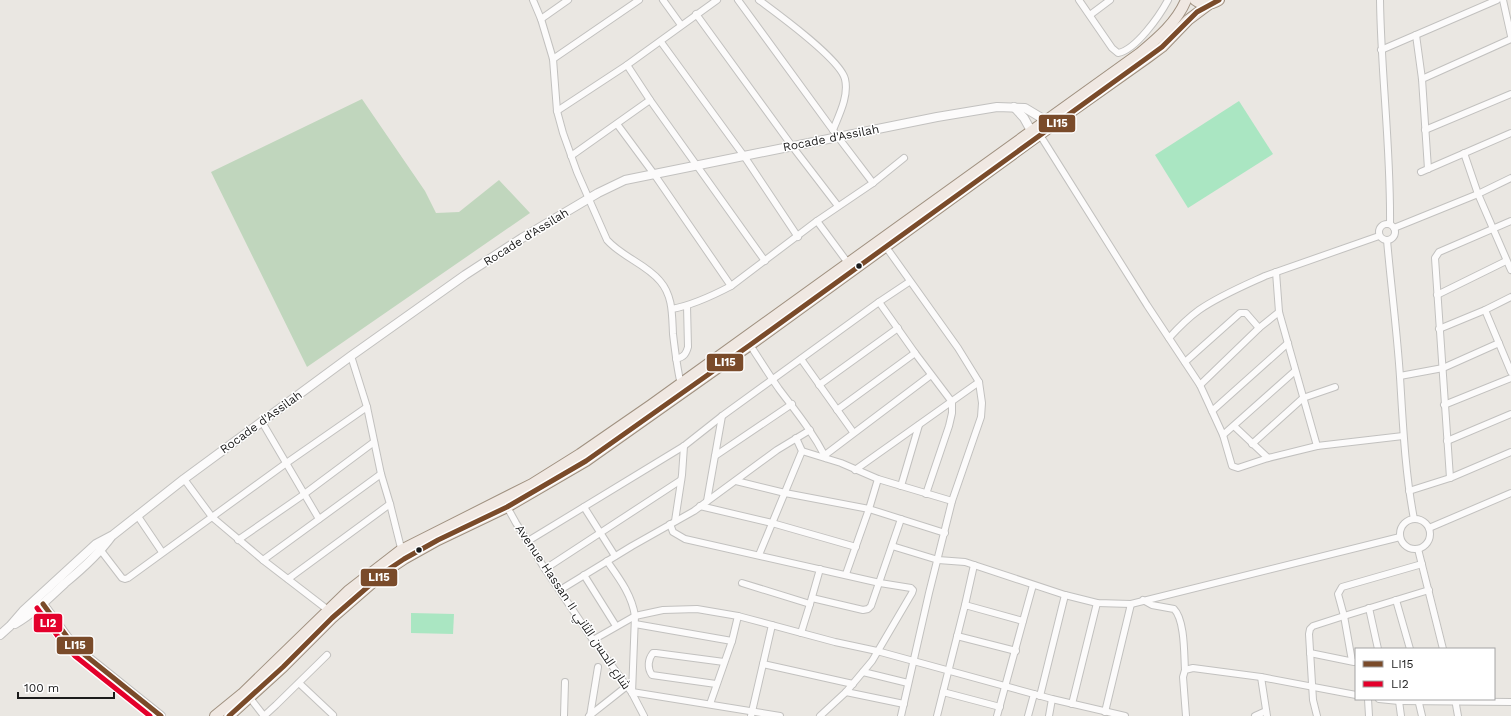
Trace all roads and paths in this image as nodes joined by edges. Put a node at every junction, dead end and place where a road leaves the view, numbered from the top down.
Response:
1 (533, 0) edge
2 (568, 0) edge
3 (639, 0) edge
4 (663, 0) edge
5 (717, 0) edge
6 (738, 0) edge
7 (759, 0) edge
8 (1079, 0) edge
9 (1110, 0) edge
10 (1168, 0) edge
11 (1186, 0) edge
12 (1195, 0) edge
13 (1219, 0) edge
14 (1380, 0) edge
15 (1497, 0) edge
16 (1504, 0) edge
17 (1208, 4) junction
18 (696, 14) junction
19 (1090, 15) junction
20 (541, 19) junction
21 (681, 25) junction
22 (1416, 35) junction
23 (1511, 36) edge
24 (1511, 39) edge
25 (661, 42) junction
26 (1381, 50) junction
27 (553, 59) junction
28 (627, 65) junction
29 (1422, 79) junction
30 (1511, 94) edge
31 (650, 100) junction
32 (1014, 108) junction
33 (557, 111) junction
34 (617, 124) junction
35 (1047, 124) junction
36 (1425, 130) junction
37 (836, 133) junction
38 (1511, 134) edge
39 (1036, 135) junction
40 (792, 146) junction
41 (1464, 153) junction
42 (571, 156) junction
43 (744, 156) junction
44 (904, 158) dead end
45 (697, 165) junction
46 (1428, 169) junction
47 (1421, 172) dead end
48 (654, 174) junction
49 (1511, 178) edge
50 (873, 183) junction
51 (1478, 194) junction
52 (588, 198) junction
53 (838, 206) junction
54 (817, 221) junction
55 (1511, 221) edge
56 (1392, 226) junction
57 (1493, 228) junction
58 (1379, 236) junction
59 (798, 237) junction
60 (1387, 240) junction
61 (886, 247) junction
62 (765, 261) junction
63 (1506, 261) junction
64 (848, 263) junction
65 (1511, 270) edge
66 (1276, 272) junction
67 (909, 282) junction
68 (731, 286) junction
69 (1437, 295) junction
70 (1511, 297) edge
71 (879, 302) junction
72 (687, 306) junction
73 (672, 309) junction
74 (1485, 310) junction
75 (1279, 312) junction
76 (898, 328) junction
77 (1259, 328) junction
78 (1439, 329) junction
79 (1169, 338) junction
80 (1499, 342) junction
81 (1288, 343) junction
82 (750, 345) junction
83 (914, 353) junction
84 (351, 356) junction
85 (676, 358) junction
86 (801, 359) junction
87 (1185, 362) junction
88 (1443, 368) junction
89 (1295, 372) junction
90 (1511, 372) edge
91 (931, 375) junction
92 (1400, 376) junction
93 (1511, 378) edge
94 (772, 379) junction
95 (979, 382) junction
96 (819, 385) junction
97 (1200, 385) junction
98 (1335, 387) dead end
99 (682, 389) junction
100 (1303, 398) junction
101 (952, 402) junction
102 (792, 404) junction
103 (1444, 405) junction
104 (367, 407) junction
105 (837, 410) junction
106 (1212, 411) junction
107 (1511, 414) edge
108 (722, 416) junction
109 (262, 422) junction
110 (920, 425) junction
111 (1234, 426) junction
112 (810, 430) junction
113 (853, 432) junction
114 (1223, 435) junction
115 (1403, 436) junction
116 (796, 438) junction
117 (1447, 441) junction
118 (374, 442) junction
119 (1252, 444) junction
120 (684, 446) junction
121 (1317, 446) junction
122 (802, 451) junction
123 (1511, 452) edge
124 (715, 456) junction
125 (826, 456) junction
126 (1268, 458) junction
127 (285, 464) junction
128 (855, 470) junction
129 (381, 474) junction
130 (1450, 478) junction
131 (184, 479) junction
132 (878, 479) junction
133 (682, 480) junction
134 (736, 481) junction
135 (901, 486) junction
136 (1409, 492) junction
137 (785, 493) junction
138 (926, 494) junction
139 (1511, 494) edge
140 (304, 495) junction
141 (708, 501) junction
142 (952, 501) junction
143 (505, 503) junction
144 (390, 504) junction
145 (700, 506) junction
146 (584, 507) junction
147 (869, 509) junction
148 (137, 516) junction
149 (212, 517) junction
150 (901, 519) junction
151 (1414, 519) junction
152 (319, 520) junction
153 (672, 523) junction
154 (772, 523) junction
155 (1429, 528) junction
156 (600, 533) junction
157 (945, 533) junction
158 (1400, 537) junction
159 (238, 540) junction
160 (528, 541) junction
161 (892, 546) junction
162 (856, 547) junction
163 (99, 548) junction
164 (1418, 549) junction
165 (162, 552) junction
166 (402, 555) junction
167 (759, 555) junction
168 (616, 556) junction
169 (263, 560) junction
170 (938, 560) junction
171 (607, 561) junction
172 (1422, 564) junction
173 (974, 565) junction
174 (545, 569) junction
175 (820, 569) junction
176 (846, 574) junction
177 (584, 575) junction
178 (288, 579) junction
179 (742, 583) dead end
180 (880, 583) junction
181 (1034, 584) junction
182 (560, 590) junction
183 (1429, 590) junction
184 (1065, 595) junction
185 (1143, 600) junction
186 (1396, 600) junction
187 (811, 601) junction
188 (1097, 603) junction
189 (1131, 604) junction
190 (965, 605) junction
191 (41, 606) junction
192 (1370, 608) junction
193 (328, 610) junction
194 (635, 616) junction
195 (738, 616) junction
196 (1344, 616) junction
197 (1023, 621) junction
198 (635, 624) junction
199 (772, 625) junction
200 (10, 626) junction
201 (616, 626) junction
202 (801, 633) junction
203 (0, 635) edge
204 (957, 636) junction
205 (593, 640) junction
206 (732, 641) junction
207 (1378, 648) edge
208 (1410, 648) edge
209 (1443, 648) edge
210 (1016, 651) junction
211 (877, 652) junction
212 (1310, 653) junction
213 (327, 655) dead end
214 (724, 662) junction
215 (914, 662) junction
216 (1354, 662) edge
217 (763, 664) junction
218 (598, 668) dead end
219 (1185, 670) junction
220 (949, 671) junction
221 (863, 672) junction
222 (1261, 677) junction
223 (565, 682) dead end
224 (299, 683) junction
225 (908, 683) junction
226 (716, 684) junction
227 (852, 684) junction
228 (627, 686) junction
229 (1006, 686) junction
230 (1312, 687) junction
231 (846, 692) junction
232 (943, 692) junction
233 (632, 693) junction
234 (1037, 695) junction
235 (1355, 695) edge
236 (250, 698) junction
237 (1052, 699) junction
238 (1368, 700) edge
239 (1389, 700) edge
240 (1418, 700) edge
241 (1456, 700) edge
242 (1399, 701) junction
243 (1511, 702) edge
244 (710, 704) junction
245 (904, 704) junction
246 (1072, 704) junction
247 (1000, 707) junction
248 (1105, 712) junction
249 (751, 713) edge
250 (1267, 714) edge
251 (333, 715) dead end
252 (152, 716) edge
253 (162, 716) edge
254 (215, 716) edge
255 (229, 716) edge
256 (264, 716) edge
257 (564, 716) edge
258 (589, 716) edge
259 (644, 716) edge
260 (780, 716) edge
261 (821, 716) edge
262 (901, 716) edge
263 (938, 716) edge
264 (997, 716) edge
265 (1028, 716) edge
266 (1049, 716) edge
267 (1125, 716) edge
268 (1186, 716) edge
269 (1256, 716) edge
270 (1317, 716) edge
271 (1369, 716) edge
272 (1401, 716) edge
273 (1422, 716) edge
274 (1458, 716) edge

1 - 20 street
2 - 20 street
3 - 27 street
4 - 21 street
5 - 18 street
6 - 37 street
7 - 37 street
8 - 19 street
9 - 19 street
10 - 19 street
11 - 35 main road
12 - 17 main road
13 - 17 main road
14 - 26 street
15 - 22 street
16 - 23 street
17 - 35 main road
18 - 21 street
18 - 40 street
20 - 27 street
21 - 25 street
22 - 26 street
22 - 29 street
24 - 29 street
25 - 28 street
25 - 43 street
26 - 56 street
27 - 33 street
28 - 31 street
28 - 33 street
29 - 36 street
30 - 36 street
31 - 34 street
31 - 45 street
32 - 35 street, Rocade d'Assilah
32 - 37 street, Rocade d'Assilah
32 - 39 street
33 - 42 street
34 - 42 street
34 - 48 street
35 - 39 main road
36 - 46 street
37 - 40 street, Rocade d'Assilah
37 - 50 street
38 - 41 street
39 - 61 main road
39 - 64 main road
39 - 79 street
40 - 43 street, Rocade d'Assilah
40 - 53 street
41 - 46 street
41 - 51 street
42 - 52 street
43 - 45 street, Rocade d'Assilah
43 - 59 street
44 - 50 street
45 - 48 street, Rocade d'Assilah
45 - 62 street
46 - 47 street
48 - 52 street, Rocade d'Assilah
48 - 68 street
49 - 51 street
50 - 53 street
51 - 56 street
51 - 57 street
52 - 73 street
52 - 84 street, Rocade d'Assilah
53 - 54 street
54 - 59 street
54 - 64 street
55 - 57 street
56 - 58 street
56 - 60 street
57 - 63 street
57 - 69 street
58 - 60 street
58 - 66 street
59 - 62 street
60 - 92 street
61 - 67 street
61 - 82 main road
62 - 68 street
63 - 65 street
63 - 69 street
64 - 99 main road
66 - 75 street
66 - 79 street
67 - 71 street
67 - 95 street
68 - 72 street
69 - 78 street
70 - 74 street
71 - 76 street
71 - 86 street
72 - 73 street
72 - 85 street
73 - 85 street
74 - 78 street
74 - 80 street
75 - 77 street
75 - 81 street
76 - 83 street
76 - 96 street
77 - 87 street
77 - 97 street
78 - 88 street
79 - 87 street
80 - 88 street
80 - 90 street
81 - 89 street
81 - 106 street
82 - 94 street
82 - 99 main road
83 - 91 street
83 - 105 street
84 - 104 street
84 - 109 street, Rocade d'Assilah
85 - 99 street
86 - 94 street
86 - 96 street
87 - 97 street
88 - 92 street
88 - 103 street
89 - 100 street
89 - 111 street
91 - 101 street
91 - 113 street
92 - 115 street
93 - 103 street
94 - 102 street
94 - 108 street
95 - 101 street
95 - 142 street
96 - 105 street
97 - 106 street
98 - 100 street
99 - 143 main road
100 - 119 street
100 - 121 street
101 - 110 street
101 - 138 street
102 - 112 street
102 - 124 street
103 - 117 street
104 - 118 street
104 - 127 street
105 - 113 street
106 - 114 street
107 - 117 street
108 - 120 street
108 - 124 street
109 - 127 street
109 - 131 street, Rocade d'Assilah
110 - 128 street
110 - 135 street
111 - 114 street
111 - 119 street
112 - 116 street
112 - 125 street
113 - 125 street
114 - 126 street
115 - 121 street
115 - 136 street
116 - 122 street
116 - 134 street
117 - 130 street
118 - 129 street
118 - 140 street
119 - 126 street
120 - 133 street
120 - 146 street
121 - 126 street
122 - 125 street
122 - 137 street
123 - 130 street
124 - 141 street
125 - 128 street
127 - 140 street
127 - 149 street
128 - 132 street
129 - 144 street
129 - 152 street
130 - 136 street
131 - 148 street, Rocade d'Assilah
131 - 149 street
132 - 135 street
132 - 147 street
133 - 153 street
133 - 156 street
134 - 137 street
134 - 141 street
135 - 138 street
136 - 151 street
137 - 147 street
137 - 154 street
138 - 142 street
139 - 155 street
140 - 152 street
140 - 159 street
141 - 145 street
142 - 157 street
143 - 160 street, Avenue Hassan II شارع الحسن الثاني
143 - 166 main road
144 - 166 street
144 - 178 street
145 - 153 street
145 - 154 street
146 - 156 street
146 - 160 street
147 - 150 street
147 - 162 street
148 - 163 street, Rocade d'Assilah
148 - 165 street
149 - 159 street
149 - 165 street
150 - 157 street
150 - 161 street
151 - 155 street
151 - 158 street
152 - 169 street
153 - 167 street
153 - 168 street
154 - 162 street
154 - 167 street
155 - 164 street
156 - 168 street
156 - 174 street
157 - 170 street
158 - 164 street
158 - 185 street
159 - 169 street
160 - 174 street, Avenue Hassan II شارع الحسن الثاني
161 - 170 street
161 - 180 street
162 - 176 street
163 - 165 street
163 - 191 street, Rocade d'Assilah
163 - 200 street, Rocade d'Assilah
164 - 172 street
166 - 193 main road
166 - 236 main road
167 - 175 street
168 - 171 street
169 - 178 street
170 - 173 street
170 - 215 street
171 - 177 street
171 - 194 street
172 - 183 street
172 - 196 street
173 - 181 street
173 - 190 street
174 - 182 street, Avenue Hassan II شارع الحسن الثاني
175 - 176 street
175 - 187 street
176 - 180 street
177 - 182 street
177 - 201 street
178 - 193 street
179 - 187 street
180 - 187 street
180 - 211 street
181 - 184 street
181 - 197 street
182 - 205 street, Avenue Hassan II شارع الحسن الثاني
183 - 186 street
183 - 209 street
184 - 188 street
184 - 234 street
185 - 189 street
185 - 219 street
186 - 192 street
186 - 208 street
187 - 202 street
188 - 189 street
188 - 246 street
189 - 248 street
190 - 197 street
190 - 204 street
191 - 200 street, Rocade d'Assilah
191 - 252 street
191 - 253 street
192 - 196 street
192 - 207 street
193 - 254 main road
194 - 195 street
194 - 198 street
194 - 201 street
195 - 199 street
195 - 206 street
196 - 212 street
196 - 216 street
197 - 210 street
198 - 206 street
198 - 233 street
199 - 202 street
199 - 217 street
200 - 203 street, Rocade d'Assilah
201 - 205 street
202 - 211 street
204 - 210 street
204 - 220 street
205 - 228 street, Avenue Hassan II شارع الحسن الثاني
206 - 214 street
210 - 229 street
211 - 215 street
211 - 221 street
212 - 216 street
212 - 230 street
213 - 224 street
214 - 226 street
214 - 226 street
215 - 220 street
215 - 225 street
217 - 227 street
217 - 249 street
218 - 258 street
219 - 222 street
219 - 268 street
220 - 229 street
220 - 232 street
221 - 225 street
221 - 227 street
222 - 230 street
222 - 250 street
223 - 257 street
224 - 251 street
224 - 256 street
225 - 245 street
226 - 244 street
227 - 231 street
228 - 233 street, Avenue Hassan II شارع الحسن الثاني
228 - 258 street
229 - 234 street
229 - 247 street
230 - 235 street
230 - 270 street
231 - 245 street
231 - 261 street
232 - 247 street
232 - 263 street
233 - 244 street
233 - 259 street, Avenue Hassan II شارع الحسن الثاني
234 - 237 street
234 - 265 street
236 - 255 main road
236 - 256 street
237 - 246 street
237 - 266 street
238 - 271 street
239 - 242 street
240 - 241 street
240 - 242 street
240 - 273 street
241 - 243 street
241 - 274 street
242 - 272 street
244 - 249 street
245 - 262 street
246 - 248 street
247 - 264 street
248 - 267 street
249 - 260 street
250 - 269 street

